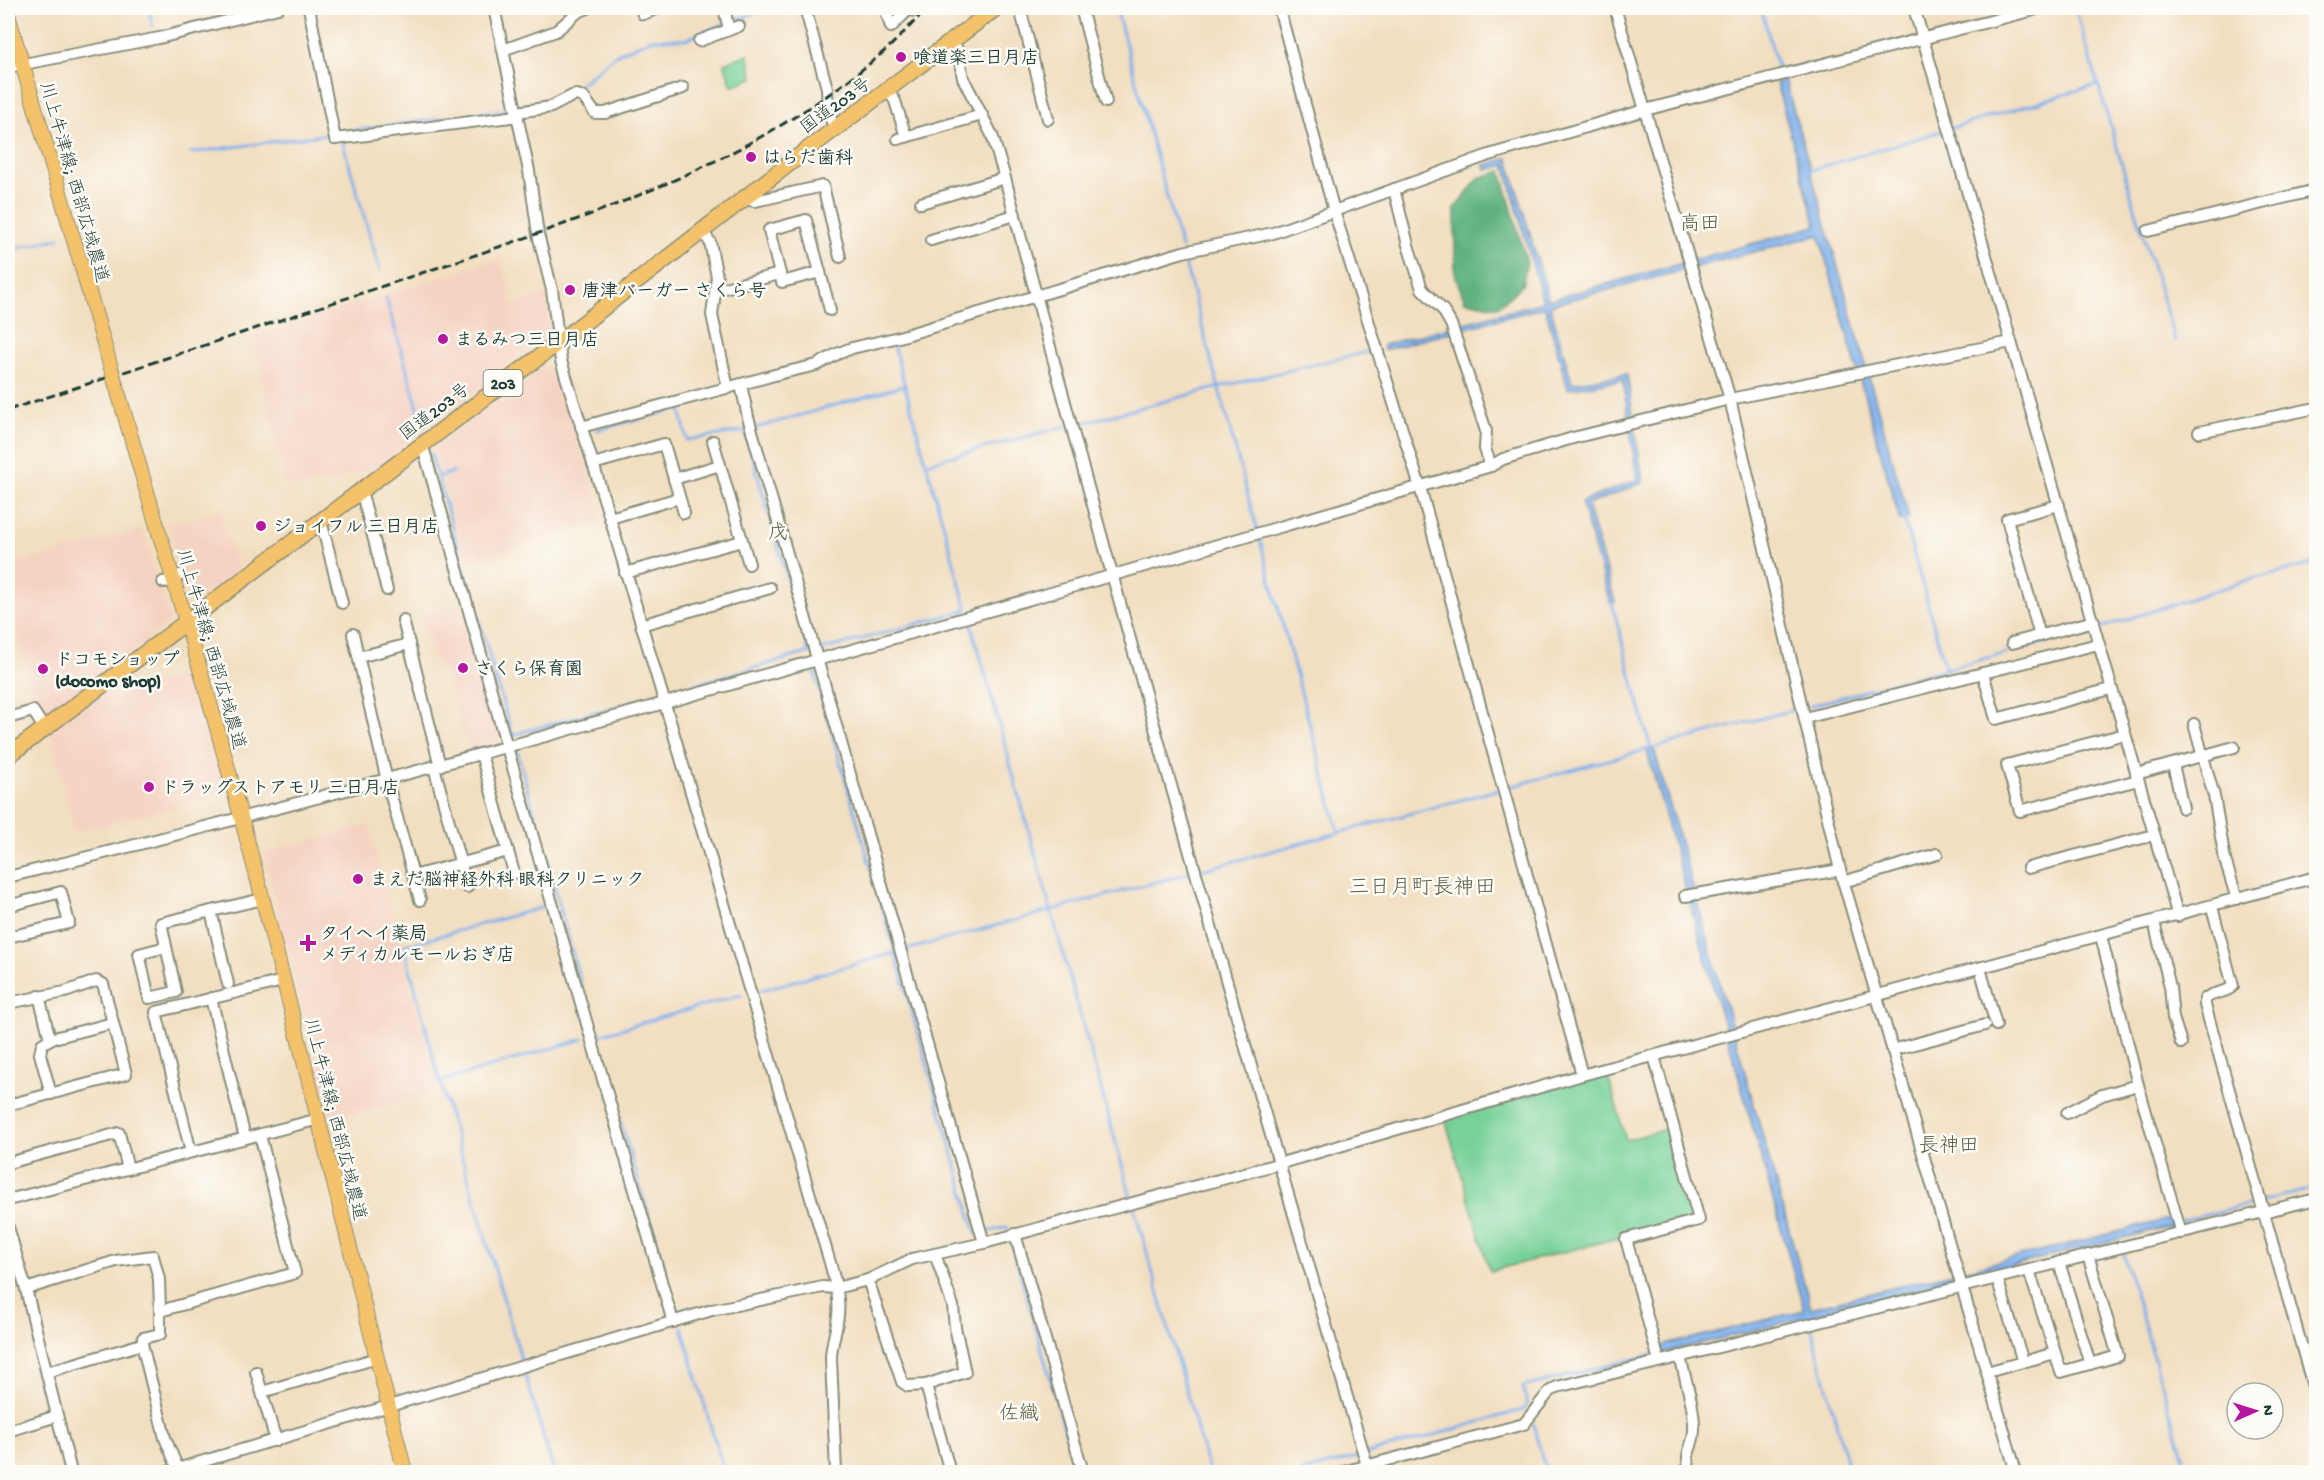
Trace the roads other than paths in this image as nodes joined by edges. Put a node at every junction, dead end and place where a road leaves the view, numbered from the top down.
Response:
1 (278, 8) edge
2 (309, 8) edge
3 (494, 8) edge
4 (588, 8) edge
5 (641, 8) edge
6 (659, 8) edge
7 (805, 8) edge
8 (885, 8) edge
9 (996, 8) edge
10 (1020, 8) edge
11 (1081, 8) edge
12 (1279, 8) edge
13 (1615, 8) edge
14 (1914, 8) edge
15 (2041, 8) edge
16 (914, 11) dead end
17 (8, 15) edge
18 (730, 21) edge
19 (1923, 38) junction
20 (952, 40) junction
21 (699, 41) dead end
22 (503, 50) junction
23 (22, 66) junction
24 (8, 67) edge
25 (682, 88) dead end
26 (888, 91) junction
27 (1106, 102) dead end
28 (1645, 110) junction
29 (517, 114) junction
30 (982, 115) junction
31 (1048, 119) dead end
32 (835, 130) junction
33 (1005, 177) junction
34 (1394, 189) junction
35 (2316, 190) edge
36 (744, 199) junction
37 (921, 203) dead end
38 (1334, 211) junction
39 (1015, 215) junction
40 (702, 231) junction
41 (2148, 231) dead end
42 (931, 240) dead end
43 (840, 257) dead end
44 (820, 272) junction
45 (780, 274) junction
46 (716, 290) junction
47 (1035, 296) junction
48 (830, 310) dead end
49 (559, 342) junction
50 (2012, 342) junction
51 (741, 385) junction
52 (728, 388) junction
53 (1730, 399) junction
54 (2316, 408) edge
55 (581, 427) junction
56 (2199, 432) dead end
57 (713, 441) dead end
58 (422, 443) junction
59 (593, 464) junction
60 (720, 465) junction
61 (1491, 466) junction
62 (674, 479) junction
63 (1420, 487) junction
64 (362, 490) junction
65 (679, 498) junction
66 (2059, 505) junction
67 (684, 513) dead end
68 (610, 518) junction
69 (321, 520) junction
70 (742, 540) junction
71 (749, 564) dead end
72 (625, 573) junction
73 (1113, 575) junction
74 (770, 588) dead end
75 (387, 590) dead end
76 (342, 603) dead end
77 (403, 620) dead end
78 (2094, 621) junction
79 (185, 622) junction
80 (641, 624) junction
81 (353, 634) dead end
82 (2040, 636) junction
83 (2012, 643) dead end
84 (409, 644) junction
85 (2098, 644) junction
86 (359, 657) junction
87 (817, 660) junction
88 (1983, 673) junction
89 (2111, 689) junction
90 (663, 702) junction
91 (8, 718) edge
92 (1805, 718) junction
93 (2194, 724) dead end
94 (44, 728) junction
95 (2125, 734) junction
96 (507, 747) junction
97 (2234, 747) dead end
98 (481, 754) junction
99 (8, 756) edge
100 (2202, 756) junction
101 (2173, 764) junction
102 (437, 767) junction
103 (2137, 777) junction
104 (388, 780) junction
105 (2183, 808) dead end
106 (242, 819) junction
107 (2154, 835) junction
108 (508, 850) junction
109 (1937, 854) dead end
110 (461, 864) junction
111 (2028, 868) dead end
112 (1840, 870) junction
113 (514, 873) dead end
114 (413, 876) junction
115 (8, 877) edge
116 (2316, 877) edge
117 (1843, 882) junction
118 (467, 887) dead end
119 (1685, 896) dead end
120 (262, 899) junction
121 (2237, 899) junction
122 (420, 900) dead end
123 (8, 906) edge
124 (2212, 907) junction
125 (211, 911) junction
126 (2178, 916) junction
127 (2154, 922) junction
128 (2101, 936) junction
129 (8, 937) edge
130 (166, 947) junction
131 (1980, 968) junction
132 (283, 981) junction
133 (228, 984) dead end
134 (39, 996) junction
135 (1876, 996) junction
136 (211, 998) junction
137 (8, 1003) edge
138 (113, 1023) junction
139 (50, 1039) junction
140 (2181, 1043) dead end
141 (1892, 1050) junction
142 (1654, 1056) junction
143 (1582, 1075) junction
144 (2138, 1085) junction
145 (51, 1094) junction
146 (8, 1105) edge
147 (2067, 1113) dead end
148 (319, 1119) junction
149 (260, 1135) junction
150 (245, 1138) junction
151 (190, 1152) junction
152 (8, 1163) edge
153 (1278, 1164) junction
154 (128, 1168) junction
155 (2316, 1199) edge
156 (8, 1200) edge
157 (2263, 1212) junction
158 (8, 1227) edge
159 (2181, 1233) junction
160 (1015, 1234) junction
161 (984, 1243) junction
162 (935, 1254) junction
163 (2088, 1255) junction
164 (2059, 1262) junction
165 (2029, 1270) junction
166 (1997, 1278) junction
167 (868, 1280) junction
168 (1961, 1283) junction
169 (836, 1288) junction
170 (26, 1289) junction
171 (160, 1311) junction
172 (672, 1322) junction
173 (142, 1344) junction
174 (2055, 1353) junction
175 (1680, 1356) junction
176 (377, 1358) junction
177 (1659, 1361) junction
178 (2023, 1362) junction
179 (2090, 1364) junction
180 (46, 1372) junction
181 (256, 1372) dead end
182 (1987, 1372) junction
183 (926, 1385) junction
184 (262, 1392) junction
185 (2316, 1397) edge
186 (389, 1407) junction
187 (57, 1416) junction
188 (8, 1431) edge
189 (276, 1441) junction
190 (1368, 1469) edge
191 (173, 1471) edge
192 (71, 1473) edge
193 (405, 1473) edge
194 (836, 1473) edge
195 (950, 1473) edge
196 (1083, 1473) edge
197 (1343, 1473) edge
198 (1690, 1473) edge
199 (2016, 1473) edge

1 - 23 street
2 - 29 street
3 - 22 street
4 - 22 street
5 - 6 street
7 - 32 street
8 - 16 street
9 - 20 highway, 国道203号 / 203
10 - 31 street
11 - 27 street
12 - 38 street
13 - 28 street
14 - 19 street
15 - 19 street
17 - 23 main road, 川上牛津線; 西部広域農道
18 - 21 street
19 - 28 street
19 - 50 street
20 - 26 highway, 国道203号 / 203
20 - 30 street
22 - 29 street
23 - 24 street
23 - 79 main road, 川上牛津線; 西部広域農道, bridge
25 - 29 street
26 - 30 street
26 - 32 highway, 国道203号 / 203
28 - 34 street
28 - 53 street
29 - 49 street
30 - 33 street
32 - 36 highway, 国道203号 / 203
33 - 37 street
33 - 39 street
34 - 38 street
34 - 61 street
35 - 41 street
36 - 40 highway, 国道203号 / 203
36 - 43 street
38 - 47 street
38 - 63 street
39 - 42 street
39 - 47 street
40 - 46 street
40 - 49 highway, 国道203号 / 203
44 - 45 street
44 - 45 street
44 - 48 street
45 - 46 street
46 - 52 street
47 - 51 street
47 - 73 street
49 - 55 street
49 - 58 highway, 国道203号 / 203
50 - 53 street
50 - 66 street
51 - 52 street
51 - 87 street
52 - 55 street
53 - 61 street
53 - 92 street
54 - 56 street
55 - 59 street
57 - 60 street
58 - 64 highway, 国道203号 / 203
58 - 96 street
59 - 62 street
59 - 68 street
60 - 62 street
60 - 70 street
61 - 63 street
62 - 65 street
63 - 73 street
63 - 143 street
64 - 69 highway, 国道203号 / 203
64 - 75 street
65 - 67 street
65 - 68 street
66 - 78 street
66 - 82 street
68 - 72 street
69 - 76 street
69 - 79 highway, 国道203号 / 203
70 - 71 street
70 - 72 street
72 - 80 street
73 - 87 street
73 - 153 street
74 - 80 street
77 - 84 street
78 - 82 street
78 - 85 street
79 - 94 highway, 国道203号 / 203
79 - 106 main road, 川上牛津線; 西部広域農道
80 - 90 street
81 - 86 street
82 - 83 street
84 - 86 street
84 - 102 street
85 - 88 street
85 - 89 street
86 - 104 street
87 - 90 street
87 - 161 street
88 - 89 street
88 - 92 street
89 - 95 street
90 - 96 street
90 - 169 street
91 - 94 street
92 - 112 street
93 - 100 street
94 - 99 highway, 国道203号 / 203
95 - 103 street
95 - 103 street
96 - 98 street
96 - 172 street
97 - 100 street
98 - 102 street
98 - 108 street
100 - 101 street
100 - 121 street
101 - 103 street
101 - 105 street
102 - 104 street
102 - 110 street
103 - 107 street
104 - 106 street
104 - 114 street
106 - 115 street
106 - 120 main road, 川上牛津線; 西部広域農道
107 - 111 street
107 - 126 street
108 - 110 street
108 - 113 street
109 - 117 street
110 - 114 street
110 - 118 street
112 - 117 street
112 - 119 street
114 - 122 street
116 - 121 street
117 - 135 street
120 - 125 street
120 - 132 main road, 川上牛津線; 西部広域農道
121 - 124 street
123 - 129 street
124 - 126 street
124 - 157 street
125 - 130 street
125 - 133 street
126 - 127 street
127 - 128 street
127 - 140 street
128 - 131 street
128 - 144 street
130 - 130 street
131 - 135 street
131 - 141 street
132 - 136 street
132 - 148 main road, 川上牛津線; 西部広域農道
134 - 137 street
134 - 138 street
134 - 139 street
135 - 141 street
135 - 142 street
136 - 150 street
136 - 151 street
138 - 139 street
138 - 145 street
139 - 145 street
141 - 168 street
142 - 143 street
142 - 177 street
143 - 153 street
144 - 147 street
144 - 159 street
145 - 146 street
148 - 149 street
148 - 176 main road, 川上牛津線; 西部広域農道
149 - 150 street
149 - 171 street
150 - 151 street
151 - 154 street
152 - 154 street
153 - 160 street
153 - 190 street
154 - 156 street
155 - 157 street
157 - 159 street
157 - 185 street
158 - 170 street
159 - 163 street
160 - 161 street
160 - 196 street
161 - 162 street
162 - 167 street
162 - 183 street
163 - 164 street
163 - 179 street
164 - 165 street
164 - 179 street
165 - 166 street
165 - 174 street
166 - 168 street
166 - 178 street
167 - 169 street
167 - 183 street
168 - 175 street
168 - 182 street
169 - 172 street
169 - 194 street
170 - 171 street
170 - 180 street
171 - 173 street
172 - 186 street
173 - 180 street
173 - 191 street
174 - 178 street
174 - 179 street
175 - 177 street
175 - 198 street
176 - 184 street
176 - 186 main road, 川上牛津線; 西部広域農道
177 - 190 street
178 - 182 street
180 - 187 street
181 - 184 street
182 - 199 street
183 - 195 street
184 - 189 street
186 - 189 street
186 - 193 main road, 川上牛津線; 西部広域農道
187 - 188 street
187 - 192 street
189 - 191 street
190 - 197 street

